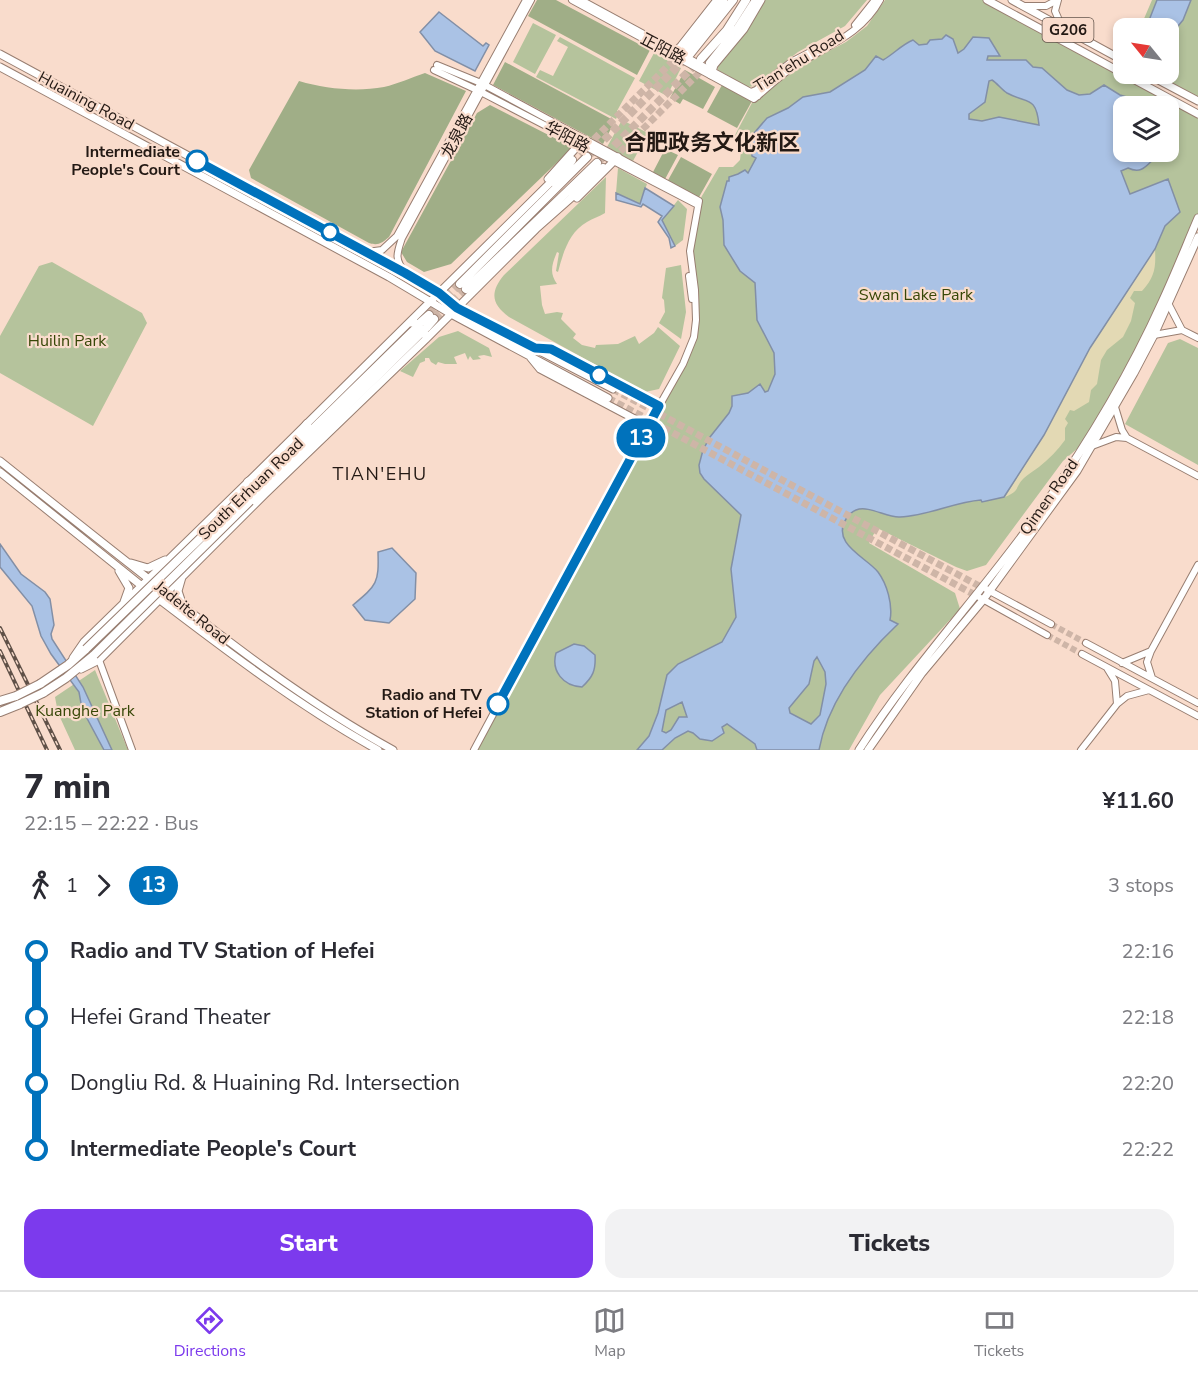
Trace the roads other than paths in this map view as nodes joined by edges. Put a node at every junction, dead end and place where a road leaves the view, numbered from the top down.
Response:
1 (526, 0) edge
2 (531, 0) edge
3 (572, 0) edge
4 (581, 0) edge
5 (717, 0) edge
6 (723, 0) edge
7 (731, 0) edge
8 (746, 0) edge
9 (756, 0) edge
10 (761, 0) edge
11 (875, 0) edge
12 (880, 0) edge
13 (987, 0) edge
14 (1012, 0) edge
15 (1057, 0) edge
16 (1023, 6) junction
17 (1062, 27) junction
18 (727, 30) junction
19 (694, 38) junction
20 (674, 53) junction
21 (0, 54) edge
22 (1113, 55) edge
23 (701, 59) tunnel mouth
24 (0, 67) edge
25 (435, 67) dead end
26 (712, 67) junction
27 (1166, 84) edge
28 (481, 87) junction
29 (752, 95) junction
30 (1198, 101) edge
31 (1198, 114) edge
32 (582, 141) junction
33 (579, 154) tunnel mouth
34 (587, 158) tunnel mouth
35 (616, 159) junction
36 (572, 160) junction
37 (602, 166) joint
38 (540, 204) junction
39 (1198, 218) edge
40 (1198, 237) edge
41 (367, 252) junction
42 (405, 273) junction
43 (462, 287) junction
44 (439, 293) junction
45 (429, 302) junction
46 (1169, 305) junction
47 (457, 308) junction
48 (451, 314) junction
49 (432, 317) tunnel mouth
50 (424, 325) dead end
51 (1182, 330) junction
52 (418, 331) junction
53 (1155, 335) junction
54 (1198, 338) edge
55 (535, 348) junction
56 (530, 356) junction
57 (613, 389) tunnel mouth
58 (608, 398) tunnel mouth
59 (658, 405) junction
60 (1115, 407) junction
61 (307, 424) junction
62 (646, 426) junction
63 (324, 436) junction
64 (1127, 438) junction
65 (1092, 446) junction
66 (288, 458) junction
67 (0, 461) edge
68 (0, 472) edge
69 (1198, 476) edge
70 (248, 482) junction
71 (265, 494) junction
72 (247, 498) junction
73 (171, 557) junction
74 (126, 561) junction
75 (1198, 565) edge
76 (117, 566) junction
77 (182, 576) junction
78 (148, 579) junction
79 (142, 586) junction
80 (986, 589) junction
81 (166, 593) junction
82 (980, 598) junction
83 (159, 599) junction
84 (123, 604) junction
85 (183, 606) junction
86 (147, 612) junction
87 (178, 614) junction
88 (1051, 624) tunnel mouth
89 (1047, 635) tunnel mouth
90 (1086, 643) tunnel mouth
91 (1151, 651) junction
92 (1082, 654) tunnel mouth
93 (96, 658) junction
94 (1122, 663) junction
95 (68, 665) junction
96 (1107, 667) junction
97 (1152, 679) junction
98 (1149, 690) junction
99 (2, 699) edge
100 (18, 700) junction
101 (1198, 703) edge
102 (1117, 704) junction
103 (0, 712) edge
104 (1198, 716) edge
105 (132, 750) edge
106 (378, 750) edge
107 (393, 750) edge
108 (472, 750) edge
109 (859, 750) edge
110 (868, 750) edge
111 (1080, 750) edge

1 - 28 street
2 - 28 street, 龙泉路
3 - 20 street, 正阳路
4 - 20 street, 正阳路
5 - 20 main road
6 - 19 highway
7 - 19 highway
7 - 19 highway
8 - 18 highway
9 - 26 highway
10 - 26 main road
11 - 29 street, Tian'ehu Road
12 - 29 street, Tian'ehu Road
13 - 31 main road, G206
14 - 16 main road, G206
15 - 16 street
15 - 17 street
16 - 17 main road, G206
17 - 22 main road, G206
18 - 23 highway
18 - 26 highway
20 - 26 street, 正阳路
21 - 41 main road, Huaining Road
24 - 45 main road, Huaining Road
25 - 28 street, 华阳路
26 - 29 street, 正阳路
27 - 30 main road
28 - 32 street, 华阳路
28 - 41 street
28 - 42 street, 龙泉路
32 - 35 street, 华阳路
32 - 43 main road
33 - 36 main road
34 - 38 highway
35 - 43 main road
35 - 59 street, 华阳路
36 - 38 highway
36 - 43 main road
37 - 43 highway
37 - 43 main road
38 - 43 highway
39 - 80 main road, Qimen Road
40 - 46 main road, Qimen Road
41 - 42 main road, Huaining Road
42 - 44 main road, Huaining Road
43 - 44 main road
43 - 47 main road
44 - 45 main road
44 - 47 main road, Huaining Road
45 - 48 main road, Huaining Road
45 - 52 main road
46 - 51 street
46 - 53 main road, Qimen Road
47 - 48 main road
47 - 55 main road, Huaining Road
48 - 52 main road
48 - 56 main road, Huaining Road
49 - 50 highway
51 - 53 street
51 - 54 street
52 - 61 main road
52 - 63 main road
52 - 66 highway, South Erhuan Road
53 - 60 main road, Qimen Road
55 - 57 main road, Huaining Road
55 - 59 main road
56 - 58 main road, Huaining Road
56 - 62 main road
59 - 62 street
60 - 64 street
60 - 65 main road, Qimen Road
61 - 66 highway
61 - 70 main road
62 - 108 street
63 - 66 highway
63 - 71 main road
64 - 65 street
64 - 69 street
65 - 80 main road, Qimen Road
66 - 70 highway
66 - 71 highway
66 - 72 highway, South Erhuan Road
67 - 74 main road, Jadeite Road
68 - 76 main road, Jadeite Road
70 - 73 main road
71 - 77 main road
72 - 93 highway, South Erhuan Road, bridge
72 - 95 highway, South Erhuan Road, bridge
73 - 74 main road
73 - 78 main road
74 - 78 main road, Jadeite Road
75 - 91 street
76 - 79 main road, Jadeite Road
76 - 84 main road
77 - 81 main road
77 - 85 main road
78 - 79 main road
78 - 81 main road, Jadeite Road
79 - 83 main road, Jadeite Road
79 - 84 main road
80 - 82 main road, Qimen Road
80 - 88 street
81 - 83 main road
81 - 85 main road, Jadeite Road
82 - 89 street
82 - 109 main road, Qimen Road
82 - 110 main road, Qimen Road
83 - 86 main road
83 - 87 main road, Jadeite Road
84 - 95 main road
85 - 107 main road, Jadeite Road
86 - 87 main road
86 - 93 main road
87 - 106 main road, Jadeite Road
90 - 94 street
91 - 94 street
91 - 97 street
92 - 96 street
93 - 100 highway, South Erhuan Road, bridge
93 - 105 street
94 - 97 street
95 - 100 highway, South Erhuan Road, bridge
96 - 98 street
96 - 102 street
97 - 101 street
98 - 102 street
98 - 104 street
99 - 100 highway
100 - 103 highway
102 - 111 street

